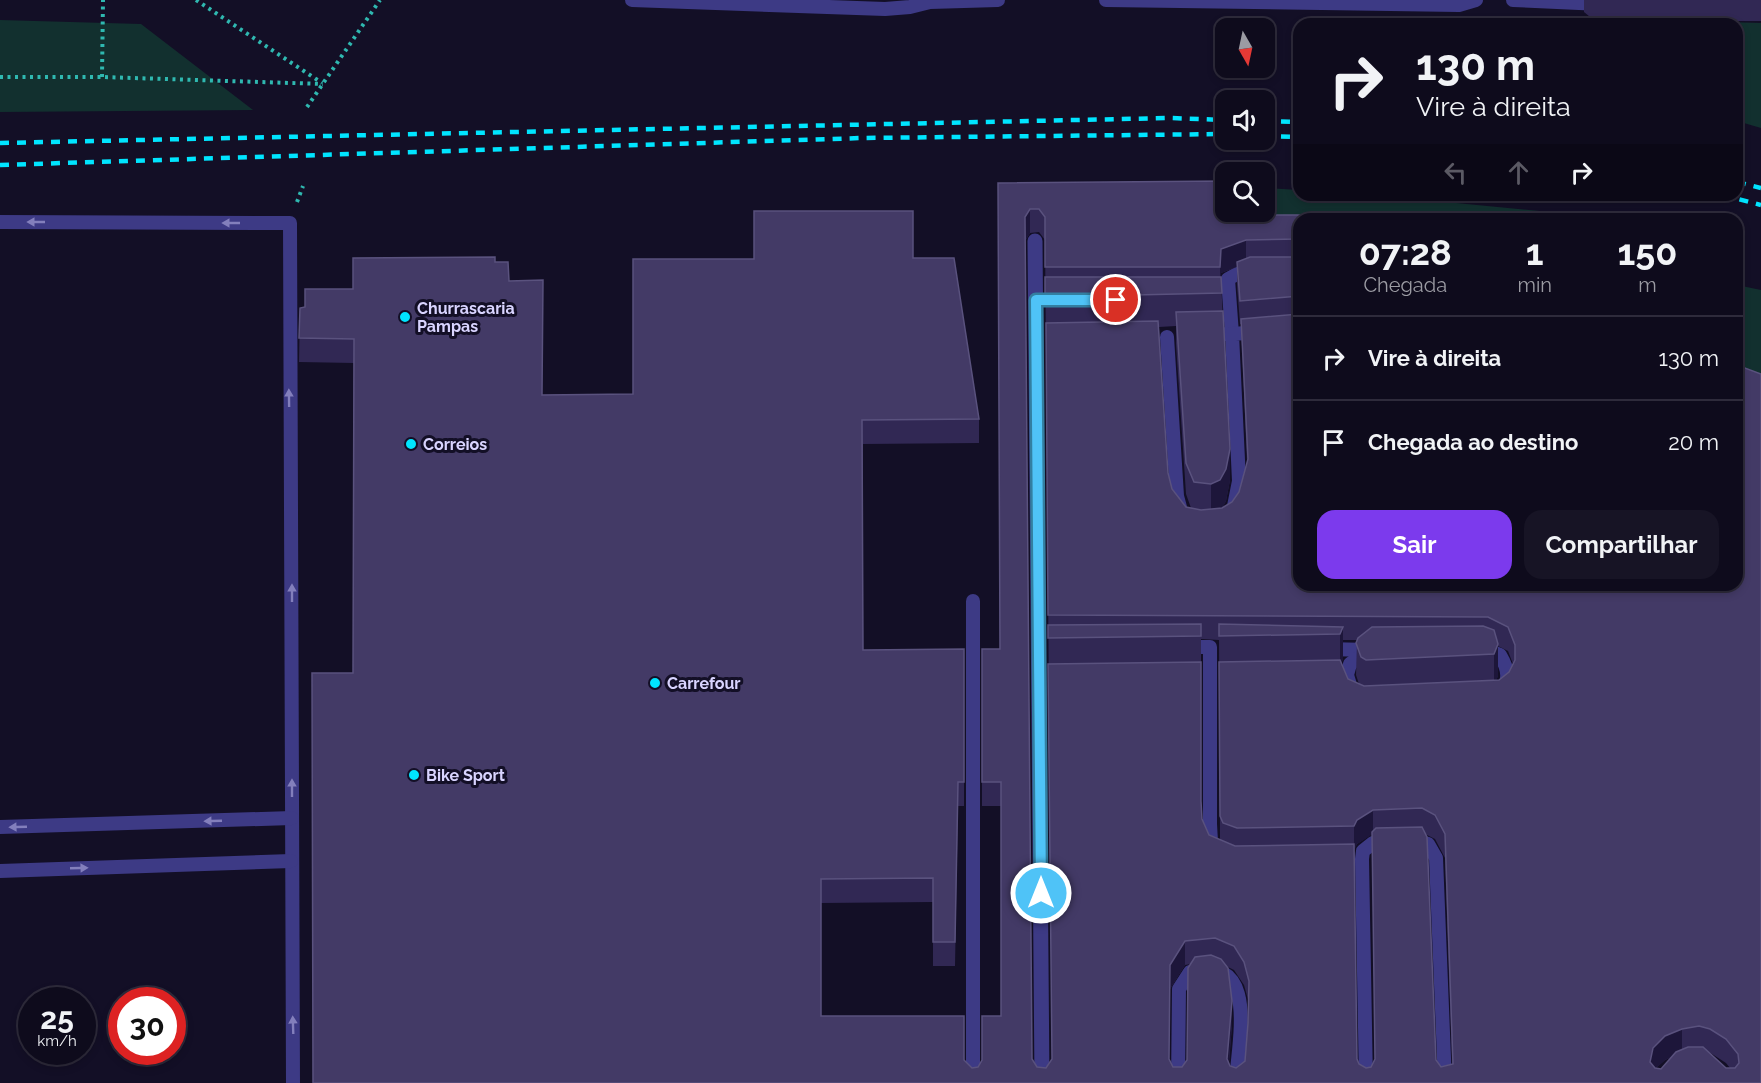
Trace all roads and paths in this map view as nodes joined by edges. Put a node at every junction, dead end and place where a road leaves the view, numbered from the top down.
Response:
1 (103, 0) edge
2 (196, 0) edge
3 (380, 0) edge
4 (632, 0) edge
5 (998, 0) edge
6 (1106, 0) edge
7 (1476, 0) edge
8 (1513, 0) edge
9 (670, 1) edge
10 (929, 1) edge
11 (1327, 1) edge
12 (1235, 2) edge
13 (848, 4) edge
14 (1619, 5) dead end
15 (0, 77) edge
16 (102, 77) junction
17 (323, 84) junction
18 (307, 107) dead end
19 (0, 222) edge
20 (1035, 241) edge
21 (1269, 272) edge
22 (1277, 330) edge
23 (1210, 334) edge
24 (1232, 334) junction
25 (1148, 337) edge
26 (1188, 522) edge
27 (1221, 523) edge
28 (973, 601) dead end
29 (1175, 647) edge
30 (1210, 647) junction
31 (1228, 648) edge
32 (1310, 649) edge
33 (1369, 650) junction
34 (292, 818) junction
35 (0, 827) edge
36 (1225, 859) edge
37 (291, 861) junction
38 (0, 871) edge
39 (293, 1083) edge
40 (973, 1083) edge
41 (1042, 1083) edge
42 (1178, 1083) edge
43 (1236, 1083) edge
44 (1366, 1083) edge
45 (1445, 1083) edge

1 - 16 path
2 - 17 path
3 - 17 path
4 - 9 lane
5 - 10 lane
6 - 12 lane
7 - 11 lane
8 - 14 lane
9 - 13 lane
10 - 13 lane
11 - 12 lane
15 - 16 path
16 - 17 path
17 - 18 path
34 -> 19 lane
20 - 41 street
21 - 24 lane
22 - 24 lane
23 - 24 lane
24 - 27 lane
25 - 26 lane
28 - 40 lane
29 - 30 lane
30 - 31 lane
30 - 36 lane
32 - 33 lane
33 - 33 lane
34 -> 35 lane
34 - 37 lane
38 -> 37 lane
39 -> 37 lane
42 - 43 lane
44 - 45 lane

